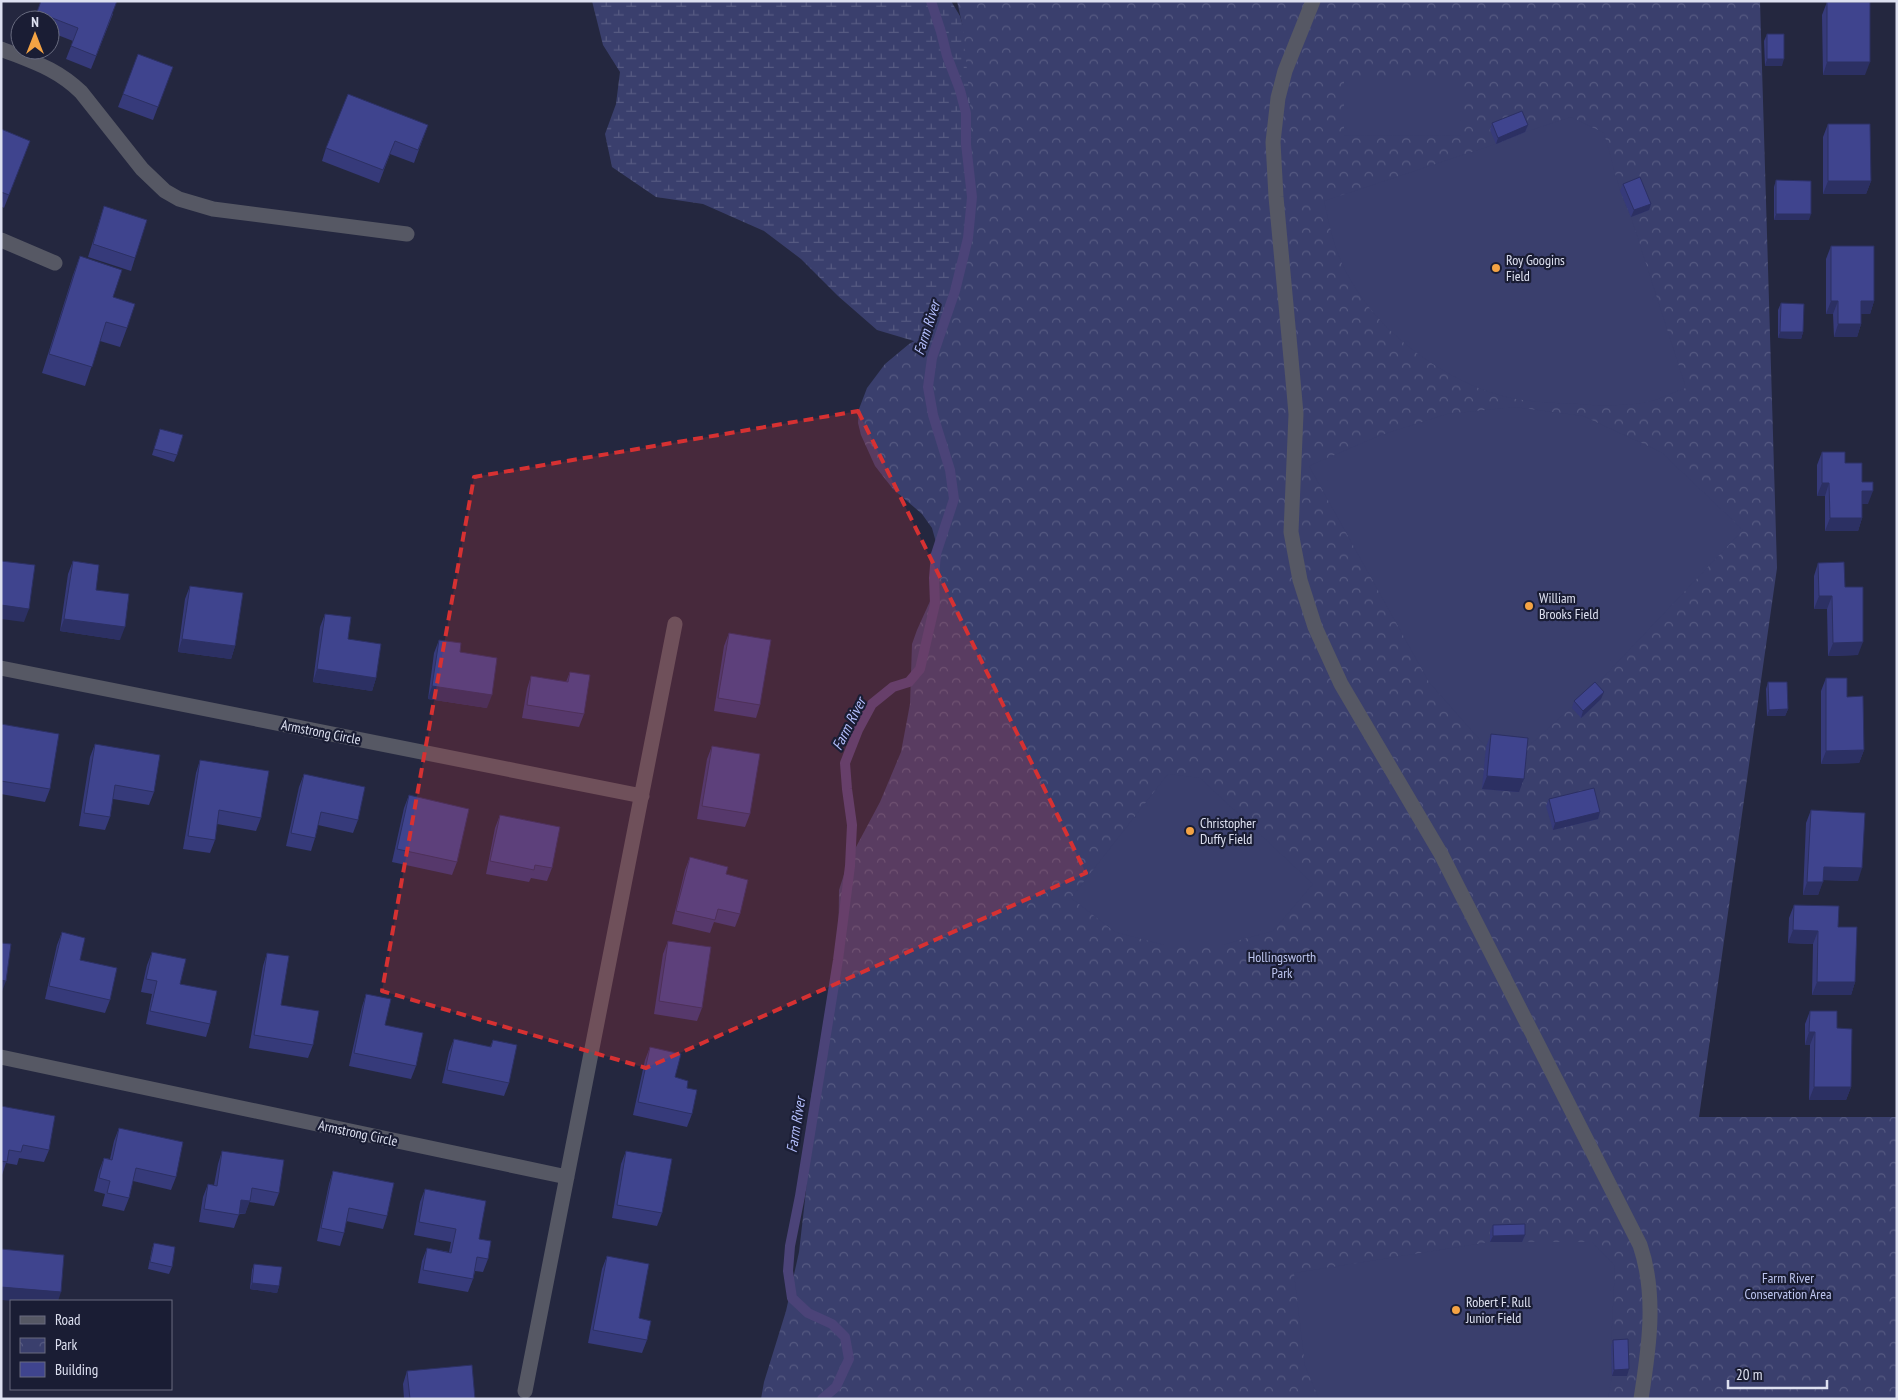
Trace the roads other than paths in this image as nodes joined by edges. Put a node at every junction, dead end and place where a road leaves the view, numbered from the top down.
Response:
1 (1313, 1) edge
2 (1, 49) edge
3 (407, 234) dead end
4 (1, 240) edge
5 (55, 264) dead end
6 (675, 624) dead end
7 (1, 668) edge
8 (642, 796) junction
9 (1, 1057) edge
10 (567, 1177) junction
11 (525, 1390) dead end
12 (1640, 1399) edge

1 - 12 street
2 - 3 street
4 - 5 street
6 - 8 street
7 - 8 street, Armstrong Circle
8 - 10 street
9 - 10 street, Armstrong Circle
10 - 11 street

